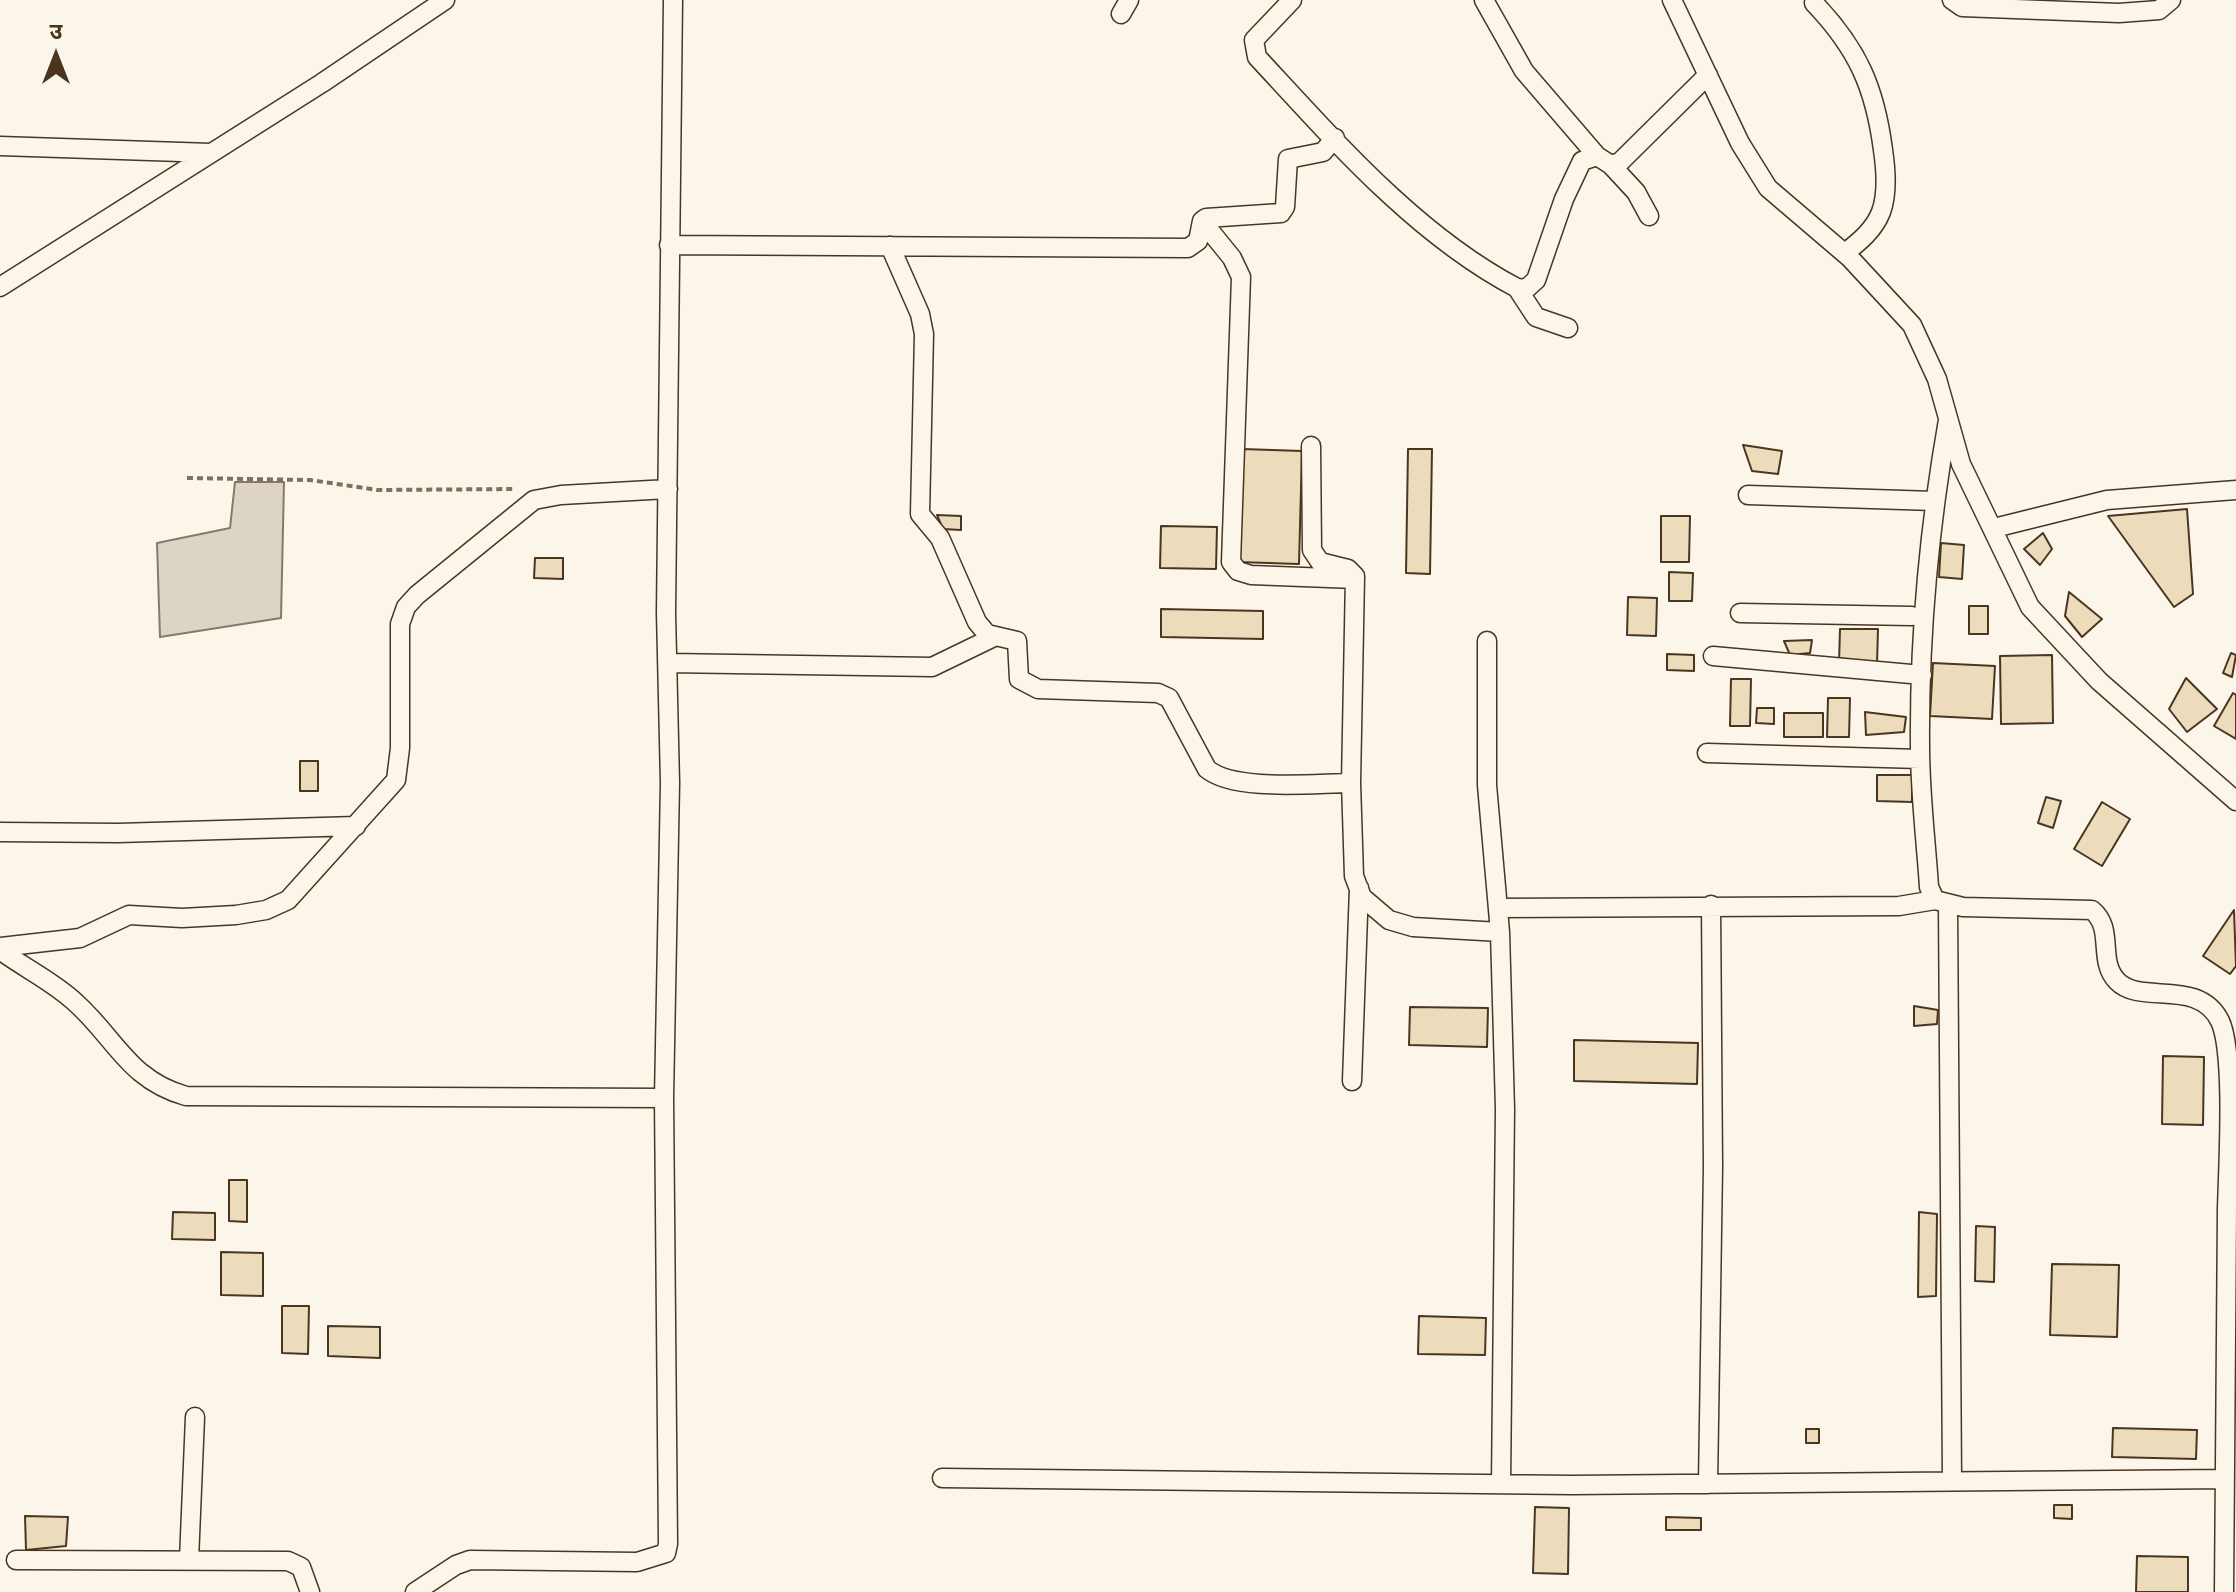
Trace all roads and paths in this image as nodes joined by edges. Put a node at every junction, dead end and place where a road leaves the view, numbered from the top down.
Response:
1 (445, 0) edge
2 (673, 0) edge
3 (1292, 0) edge
4 (1484, 0) edge
5 (1672, 0) edge
6 (1952, 0) edge
7 (2171, 0) edge
8 (1814, 3) dead end
9 (1708, 75) junction
10 (1335, 138) junction
11 (0, 146) edge
12 (211, 153) junction
13 (1604, 160) junction
14 (1649, 216) dead end
15 (1202, 221) junction
16 (669, 245) junction
17 (890, 246) junction
18 (1845, 253) junction
19 (0, 287) edge
20 (1517, 288) junction
21 (1568, 328) dead end
22 (1948, 420) junction
23 (1311, 446) dead end
24 (187, 478) dead end
25 (668, 489) junction
26 (2236, 490) edge
27 (1748, 495) dead end
28 (544, 497) junction
29 (1934, 501) junction
30 (1994, 528) junction
31 (1355, 579) junction
32 (1740, 613) dead end
33 (1912, 616) dead end
34 (996, 636) junction
35 (1487, 641) dead end
36 (1713, 656) dead end
37 (668, 663) junction
38 (1922, 675) junction
39 (1707, 753) dead end
40 (1920, 759) junction
41 (1351, 783) junction
42 (2236, 801) edge
43 (356, 826) junction
44 (0, 832) edge
45 (1359, 888) junction
46 (1942, 902) junction
47 (1711, 905) junction
48 (1498, 908) junction
49 (1500, 932) junction
50 (0, 948) edge
51 (1352, 1081) dead end
52 (664, 1098) junction
53 (195, 1417) dead end
54 (942, 1478) dead end
55 (2224, 1479) junction
56 (1952, 1481) junction
57 (1501, 1483) junction
58 (1708, 1484) junction
59 (16, 1560) dead end
60 (189, 1560) junction
61 (310, 1592) edge
62 (415, 1592) edge
63 (2224, 1592) edge

1 - 12 street
2 - 16 street
3 - 10 street
4 - 13 street
5 - 9 street
6 - 7 street
8 - 18 street
9 - 13 street
9 - 18 street
10 - 15 street
10 - 20 street
11 - 12 street
12 - 19 street
13 - 14 street
13 - 20 street
15 - 17 street
15 - 31 street
16 - 17 street
16 - 25 street
17 - 34 street
18 - 22 street
20 - 21 street
22 - 29 street
22 - 30 street
23 - 31 street
24 - 28 path
25 - 28 street
25 - 37 street
26 - 30 street
27 - 29 street
28 - 43 street
29 - 38 street
30 - 42 street
31 - 41 street
32 - 33 street
34 - 37 street
34 - 41 street
35 - 48 street
36 - 38 street
37 - 52 street
38 - 40 street
39 - 40 street
40 - 46 street
41 - 45 street
43 - 44 street
43 - 50 street
45 - 49 street
45 - 51 street
46 - 47 street
46 - 55 street
46 - 56 street
47 - 48 street
47 - 58 street
48 - 49 street
49 - 57 street
50 - 52 street
52 - 62 street
53 - 60 street
54 - 57 street
55 - 56 street
55 - 63 street
56 - 58 street
57 - 58 street
59 - 60 street
60 - 61 street

